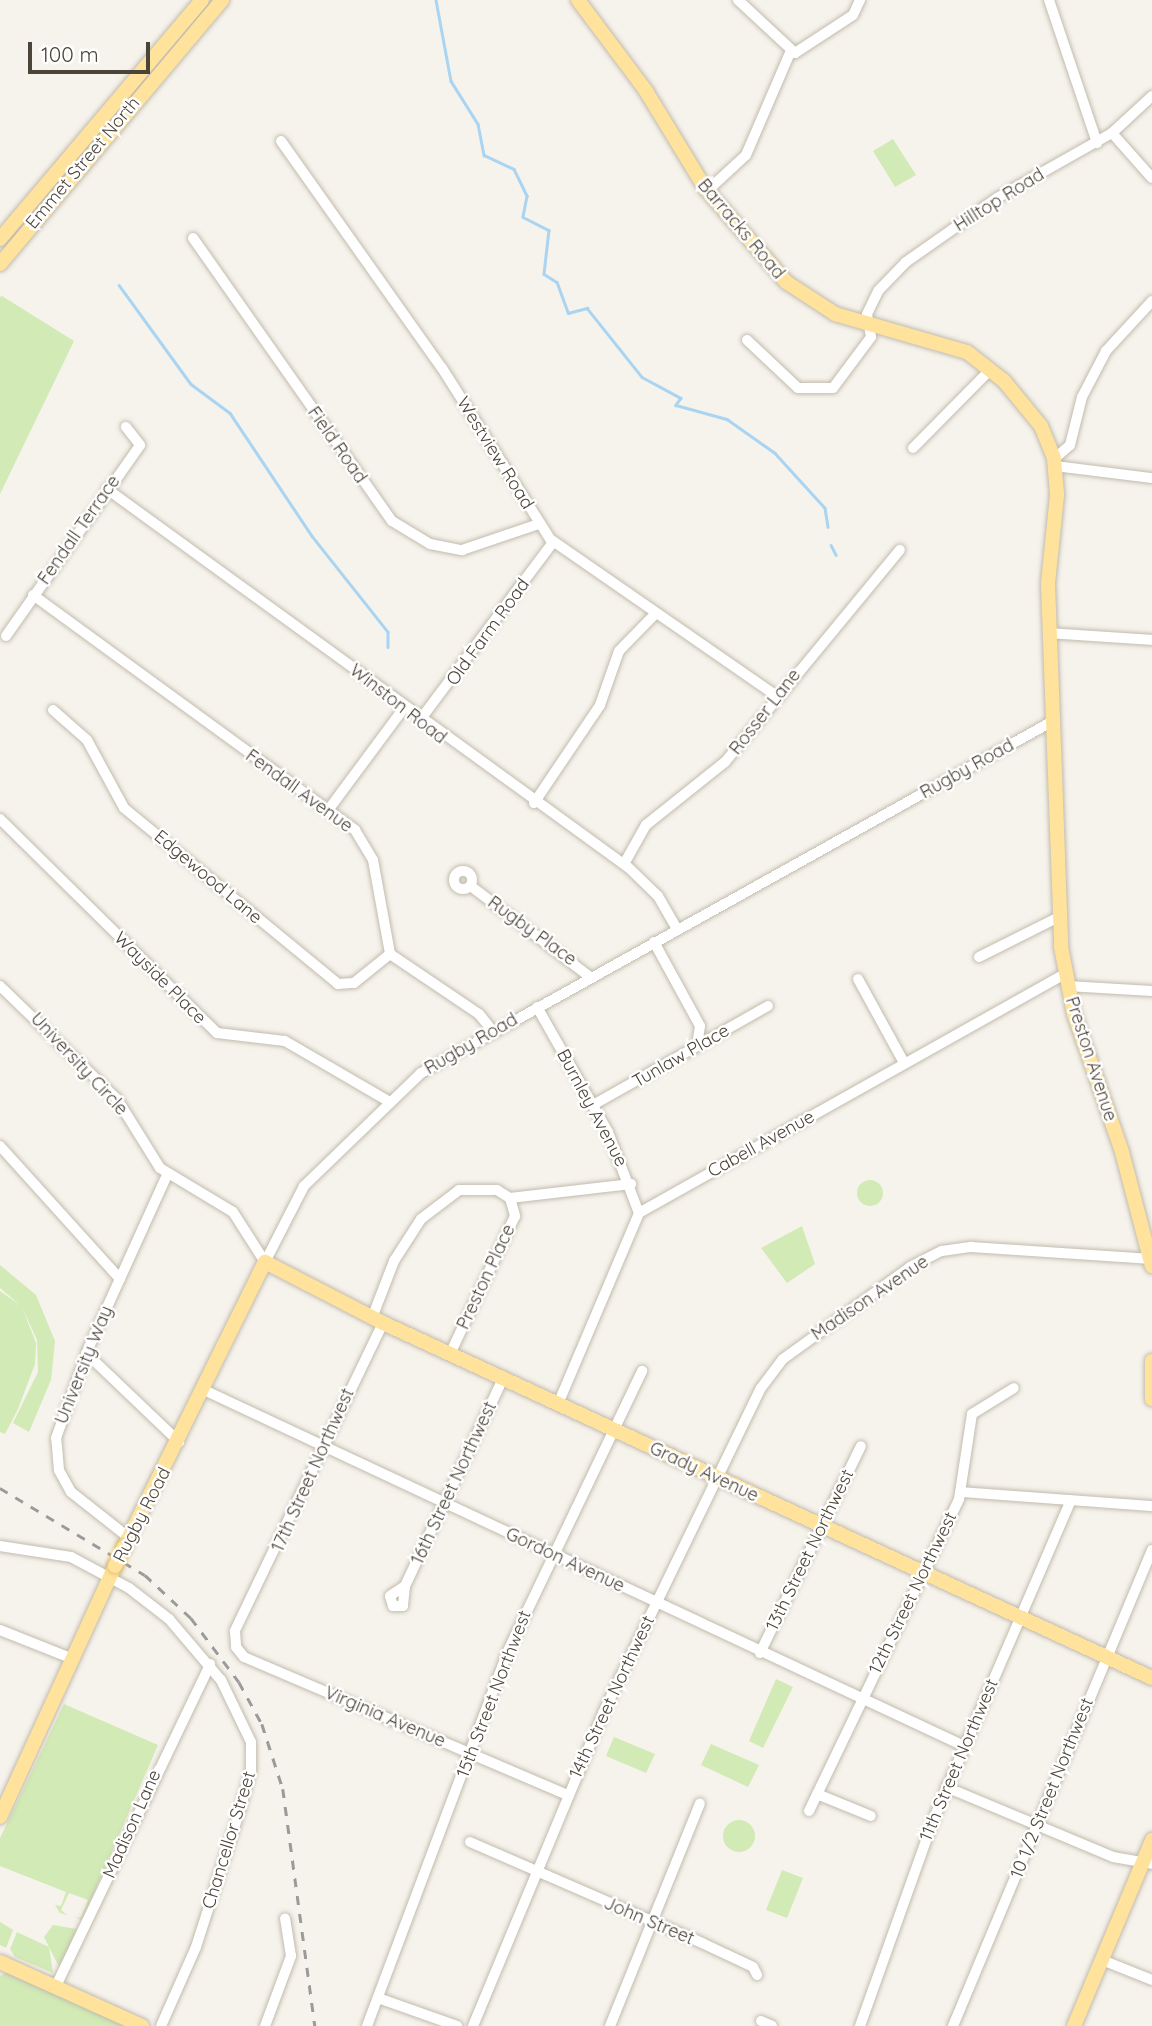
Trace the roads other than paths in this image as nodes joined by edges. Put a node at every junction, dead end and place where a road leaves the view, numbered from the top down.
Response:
1 (202, 0) edge
2 (222, 0) edge
3 (578, 0) edge
4 (738, 0) edge
5 (860, 0) edge
6 (1049, 0) edge
7 (790, 52) junction
8 (1152, 96) edge
9 (1112, 133) junction
10 (281, 141) dead end
11 (1097, 143) junction
12 (1152, 178) edge
13 (707, 191) junction
14 (193, 238) dead end
15 (0, 239) edge
16 (0, 264) edge
17 (1152, 301) edge
18 (870, 323) junction
19 (747, 340) dead end
20 (991, 369) junction
21 (126, 427) dead end
22 (914, 449) dead end
23 (1059, 464) junction
24 (1152, 478) edge
25 (107, 489) junction
26 (539, 524) junction
27 (553, 542) junction
28 (900, 550) dead end
29 (33, 595) junction
30 (654, 615) junction
31 (1049, 632) junction
32 (6, 636) dead end
33 (1152, 640) edge
34 (778, 696) junction
35 (404, 708) junction
36 (53, 710) dead end
37 (420, 720) junction
38 (1054, 721) junction
39 (534, 803) junction
40 (329, 808) junction
41 (0, 819) edge
42 (624, 864) junction
43 (472, 887) dead end
44 (1059, 917) junction
45 (677, 929) junction
46 (654, 942) junction
47 (390, 954) junction
48 (979, 957) dead end
49 (590, 977) junction
50 (858, 979) dead end
51 (1066, 980) junction
52 (0, 986) edge
53 (1152, 991) edge
54 (768, 1006) dead end
55 (537, 1007) junction
56 (494, 1031) junction
57 (697, 1046) junction
58 (903, 1061) junction
59 (388, 1101) junction
60 (593, 1105) junction
61 (0, 1146) edge
62 (167, 1175) junction
63 (631, 1184) junction
64 (510, 1198) junction
65 (639, 1213) junction
66 (1151, 1259) edge
67 (265, 1262) junction
68 (1152, 1266) edge
69 (120, 1279) junction
70 (377, 1320) junction
71 (86, 1353) junction
72 (450, 1354) junction
73 (1152, 1361) edge
74 (642, 1371) dead end
75 (770, 1376) joint
76 (503, 1379) junction
77 (1014, 1388) dead end
78 (204, 1391) junction
79 (1152, 1399) edge
80 (558, 1404) junction
81 (614, 1430) junction
82 (179, 1442) junction
83 (321, 1446) junction
84 (861, 1446) dead end
85 (717, 1478) junction
86 (961, 1492) junction
87 (1070, 1500) junction
88 (443, 1502) junction
89 (1152, 1506) edge
90 (820, 1527) junction
91 (126, 1542) junction
92 (0, 1546) edge
93 (1152, 1550) edge
94 (554, 1555) junction
95 (113, 1571) junction
96 (923, 1575) junction
97 (405, 1586) dead end
98 (656, 1603) junction
99 (243, 1616) joint
100 (1018, 1620) junction
101 (0, 1630) edge
102 (760, 1653) junction
103 (73, 1659) junction
104 (1105, 1659) junction
105 (210, 1664) junction
106 (1150, 1676) edge
107 (862, 1699) junction
108 (964, 1746) junction
109 (468, 1755) junction
110 (946, 1787) junction
111 (817, 1794) junction
112 (568, 1795) junction
113 (700, 1803) dead end
114 (808, 1811) dead end
115 (871, 1816) dead end
116 (0, 1817) edge
117 (1037, 1824) junction
118 (1152, 1840) edge
119 (470, 1842) dead end
120 (1147, 1863) edge
121 (536, 1873) junction
122 (285, 1918) dead end
123 (656, 1922) junction
124 (1102, 1960) junction
125 (0, 1962) edge
126 (757, 1975) dead end
127 (1152, 1980) edge
128 (56, 1986) junction
129 (378, 1998) junction
130 (142, 2026) edge
131 (162, 2026) edge
132 (265, 2026) edge
133 (367, 2026) edge
134 (457, 2026) edge
135 (473, 2026) edge
136 (610, 2026) edge
137 (860, 2026) edge
138 (953, 2026) edge
139 (1074, 2026) edge

1 - 15 main road, Emmet Street North
2 - 16 main road, Emmet Street North
3 - 13 main road, Barracks Road
4 - 7 street
5 - 7 street
6 - 11 street
7 - 13 street
8 - 9 street, Hilltop Road
9 - 11 street, Hilltop Road
9 - 12 street
10 - 26 street, Westview Road
11 - 18 street, Hilltop Road
13 - 18 main road, Barracks Road
14 - 26 street, Field Road
17 - 23 street
18 - 19 street, Hilltop Road
18 - 20 main road, Barracks Road
20 - 22 street
20 - 23 main road, Barracks Road
21 - 25 street, Fendall Terrace
23 - 24 street
23 - 31 main road
25 - 29 street, Fendall Terrace
25 - 35 street, Winston Road
26 - 27 street, Westview Road
27 - 30 street, Westview Road
27 - 37 street, Old Farm Road
28 - 34 street, Rosser Lane
29 - 32 street, Fendall Terrace
29 - 40 street, Fendall Avenue
30 - 34 street, Westview Road
30 - 39 street
31 - 33 street
31 - 38 main road
34 - 42 street, Rosser Lane
35 - 37 street, Winston Road
35 - 40 street
36 - 47 street, Edgewood Lane
37 - 39 street, Winston Road
38 - 44 main road, Preston Avenue
38 - 45 street, Rugby Road
39 - 42 street, Winston Road
40 - 47 street, Fendall Avenue
41 - 59 street, Wayside Place
42 - 45 street, Winston Road
43 - 49 street, Rugby Place
44 - 48 street
44 - 51 main road, Preston Avenue
45 - 46 street, Rugby Road
46 - 49 street, Rugby Road
46 - 57 street
47 - 56 street
49 - 55 street, Rugby Road
50 - 58 street
51 - 53 street
51 - 58 street, Cabell Avenue
51 - 66 main road, Preston Avenue
52 - 62 street, University Circle
54 - 57 street, Tunlaw Place
55 - 56 street, Rugby Road
55 - 60 street, Burnley Avenue
56 - 59 street, Rugby Road
57 - 60 street, Tunlaw Place
58 - 65 street, Cabell Avenue
59 - 67 street, Rugby Road
60 - 63 street, Burnley Avenue
61 - 69 street
62 - 67 street, University Circle
62 - 69 street, University Way
63 - 64 street, Preston Place
63 - 65 street, Burnley Avenue
64 - 70 street, Preston Place
64 - 72 street, Preston Place
65 - 80 street
66 - 68 main road, Preston Avenue
66 - 75 street, Madison Avenue
67 - 70 main road, Grady Avenue
67 - 78 main road, Rugby Road
69 - 71 street, University Way
70 - 72 main road, Grady Avenue
70 - 83 street, 17th Street Northwest
71 - 82 street
71 - 91 street, University Way
72 - 76 main road, Grady Avenue
73 - 79 main road
74 - 81 street, 15th Street Northwest
75 - 85 street, 14th Street Northwest
76 - 80 main road, Grady Avenue
76 - 88 street, 16th Street Northwest
77 - 86 street, 12th Street Northwest
78 - 82 main road, Rugby Road
78 - 83 street, Gordon Avenue
80 - 81 main road, Grady Avenue
81 - 85 main road, Grady Avenue
81 - 94 street, 15th Street Northwest
82 - 91 main road, Rugby Road
83 - 88 street, Gordon Avenue
83 - 99 street, 17th Street Northwest
84 - 90 street, 13th Street Northwest
85 - 90 main road, Grady Avenue
85 - 98 street, 14th Street Northwest
86 - 87 street
86 - 96 street, 12th Street Northwest
87 - 89 street
87 - 100 street, 11th Street Northwest
88 - 94 street, Gordon Avenue
88 - 97 street, 16th Street Northwest
90 - 96 main road, Grady Avenue
90 - 102 street, 13th Street Northwest
91 - 95 main road, Rugby Road, bridge
92 - 95 street, Chancellor Street
93 - 104 street, 10 1/2 Street Northwest
94 - 98 street, Gordon Avenue
94 - 109 street, 15th Street Northwest
95 - 103 main road, Rugby Road
95 - 105 street, Chancellor Street
96 - 100 main road, Grady Avenue
96 - 107 street, 12th Street Northwest
98 - 102 street, Gordon Avenue
98 - 112 street, 14th Street Northwest
99 - 109 street, Virginia Avenue
100 - 104 main road, Grady Avenue
100 - 108 street, 11th Street Northwest
101 - 103 street
102 - 107 street, Gordon Avenue
103 - 116 main road, Rugby Road
104 - 106 main road, Grady Avenue
104 - 117 street, 10 1/2 Street Northwest
105 - 128 street, Madison Lane
105 - 131 street, Chancellor Street
107 - 108 street, Gordon Avenue
107 - 111 street, 12th Street Northwest
108 - 110 street, 11th Street Northwest
109 - 112 street, Virginia Avenue
109 - 129 street, 15th Street Northwest
110 - 117 street
110 - 137 street, 11th Street Northwest
111 - 114 street, 12th Street Northwest
111 - 115 street
112 - 121 street, 14th Street Northwest
113 - 123 street
117 - 120 street
117 - 138 street, 10 1/2 Street Northwest
118 - 120 main road
119 - 121 street, John Street
120 - 124 main road
121 - 123 street, John Street
121 - 135 street, 14th Street Northwest
122 - 132 street
123 - 126 street, John Street
123 - 136 street
124 - 127 street
124 - 139 main road
125 - 128 main road
128 - 130 main road
129 - 133 street, 15th Street Northwest
129 - 134 street

